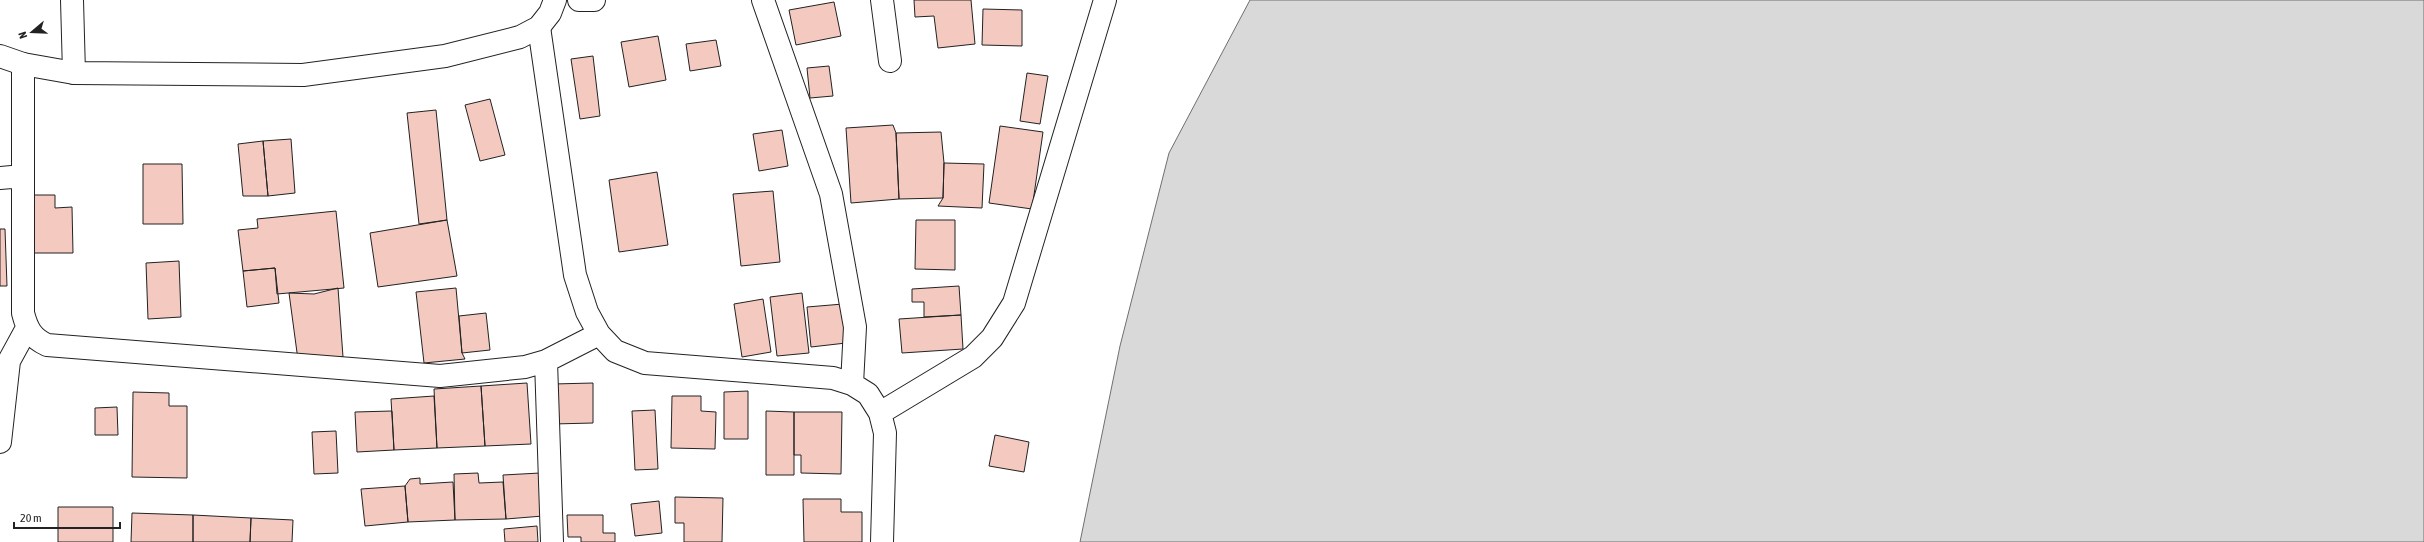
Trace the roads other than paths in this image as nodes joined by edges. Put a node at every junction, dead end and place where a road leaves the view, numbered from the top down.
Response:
1 (72, 0) edge
2 (555, 0) edge
3 (579, 0) edge
4 (594, 0) edge
5 (763, 0) edge
6 (882, 0) edge
7 (1105, 0) edge
8 (539, 27) junction
9 (0, 56) edge
10 (890, 62) dead end
11 (23, 64) junction
12 (74, 73) junction
13 (23, 176) junction
14 (0, 178) edge
15 (27, 328) junction
16 (599, 334) junction
17 (546, 361) junction
18 (852, 384) junction
19 (880, 414) junction
20 (0, 442) edge
21 (552, 542) edge
22 (882, 542) edge

1 - 12 street
2 - 8 street
3 - 4 street
5 - 18 street
6 - 10 street
7 - 19 street
8 - 12 street
8 - 16 street
9 - 11 street
11 - 12 street
11 - 13 street
13 - 14 street
13 - 15 street
15 - 17 street
15 - 20 street
16 - 17 street
16 - 18 street
17 - 21 street
18 - 19 street
19 - 22 street

